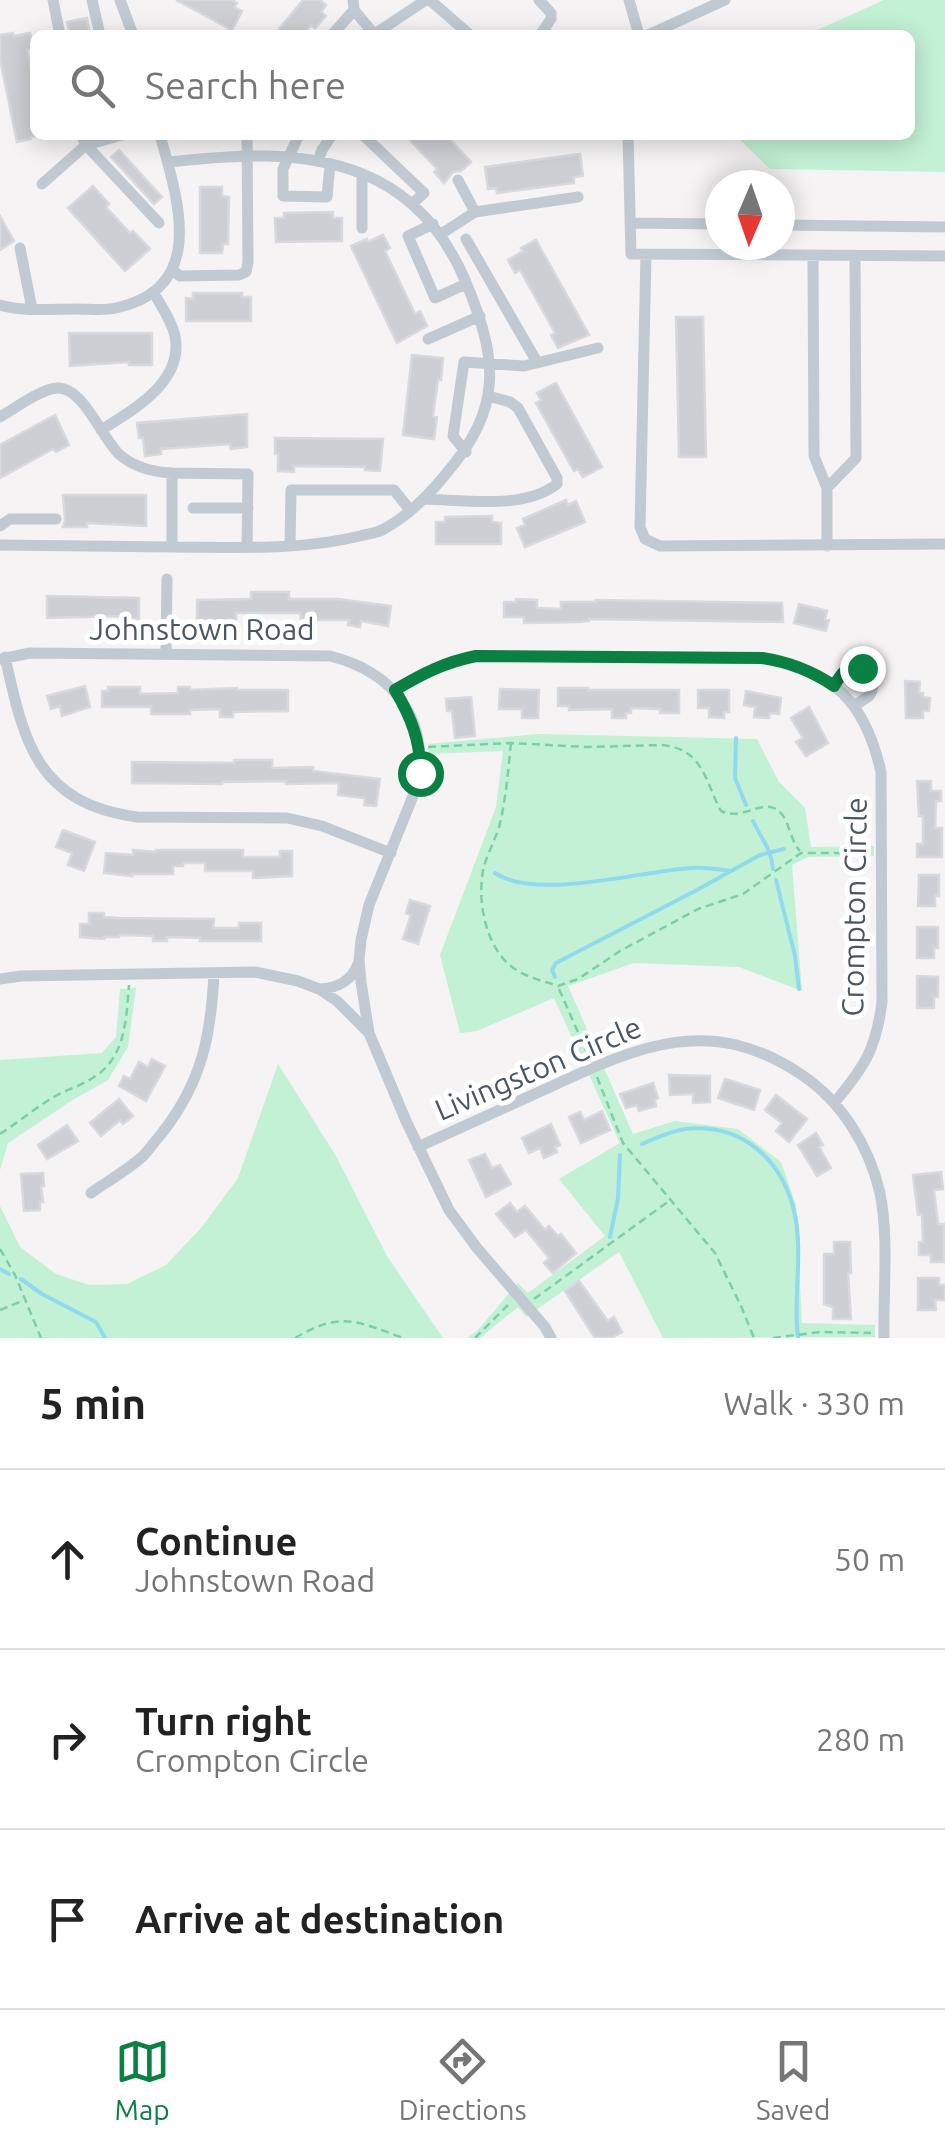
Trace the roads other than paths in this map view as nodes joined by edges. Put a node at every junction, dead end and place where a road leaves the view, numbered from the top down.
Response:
1 (53, 0) edge
2 (92, 0) edge
3 (120, 0) edge
4 (428, 0) edge
5 (539, 0) edge
6 (629, 0) edge
7 (725, 0) edge
8 (353, 5) edge
9 (59, 30) edge
10 (99, 30) edge
11 (131, 30) edge
12 (336, 30) edge
13 (370, 30) edge
14 (379, 30) edge
15 (464, 30) edge
16 (543, 30) edge
17 (638, 30) edge
18 (659, 30) edge
19 (84, 140) edge
20 (161, 140) edge
21 (247, 140) edge
22 (297, 140) edge
23 (329, 140) edge
24 (368, 140) edge
25 (628, 140) edge
26 (290, 155) junction
27 (248, 156) junction
28 (168, 162) junction
29 (324, 162) junction
30 (362, 174) junction
31 (458, 180) dead end
32 (42, 184) dead end
33 (578, 196) dead end
34 (413, 202) junction
35 (474, 212) junction
36 (159, 223) dead end
37 (630, 223) junction
38 (705, 224) edge
39 (795, 225) edge
40 (945, 227) edge
41 (362, 228) dead end
42 (437, 229) junction
43 (20, 248) dead end
44 (646, 254) junction
45 (813, 256) junction
46 (856, 256) junction
47 (945, 256) edge
48 (456, 258) junction
49 (172, 270) junction
50 (466, 284) junction
51 (154, 293) junction
52 (0, 305) edge
53 (32, 309) junction
54 (480, 316) junction
55 (428, 339) dead end
56 (598, 348) dead end
57 (537, 362) junction
58 (490, 364) junction
59 (488, 396) junction
60 (0, 416) edge
61 (100, 430) junction
62 (466, 452) junction
63 (172, 473) junction
64 (826, 488) junction
65 (425, 499) junction
66 (194, 508) dead end
67 (248, 508) junction
68 (410, 510) junction
69 (56, 519) dead end
70 (0, 526) edge
71 (945, 544) edge
72 (0, 545) edge
73 (290, 545) junction
74 (247, 546) junction
75 (827, 546) junction
76 (172, 547) junction
77 (167, 579) dead end
78 (166, 654) junction
79 (2, 658) edge
80 (834, 686) junction
81 (395, 690) junction
82 (854, 706) junction
83 (391, 853) junction
84 (359, 960) junction
85 (214, 973) junction
86 (0, 980) edge
87 (319, 990) junction
88 (369, 1033) junction
89 (835, 1102) junction
90 (418, 1146) junction
91 (90, 1193) dead end
92 (884, 1335) edge
93 (552, 1338) edge

1 - 9 street
2 - 10 street
3 - 11 street
4 - 14 street
4 - 15 street
5 - 16 street
6 - 17 street
7 - 18 street
8 - 12 street
8 - 13 street
19 - 32 street
19 - 36 street
20 - 28 street
21 - 27 street
22 - 26 street
23 - 29 street
24 - 34 street
25 - 37 street
26 - 27 street
26 - 29 street
26 - 29 street
27 - 28 street
27 - 49 street
28 - 49 street
29 - 30 street
30 - 34 street
30 - 41 street
31 - 35 street
33 - 35 street
34 - 42 street
35 - 42 street
37 - 38 street
37 - 44 street
39 - 40 street
42 - 48 street
42 - 50 street
43 - 53 street
44 - 45 street
44 - 75 street
45 - 46 street
45 - 64 street
46 - 47 street
46 - 64 street
48 - 50 street
48 - 57 street
49 - 51 street
50 - 54 street
51 - 53 street
51 - 61 street
52 - 53 street
54 - 55 street
54 - 58 street
56 - 57 street
57 - 58 street
58 - 59 street
58 - 62 street
59 - 62 street
59 - 65 street
60 - 61 street
61 - 63 street
62 - 65 street
63 - 67 street
63 - 76 street
64 - 75 street
65 - 68 street
66 - 67 street
67 - 74 street
68 - 73 street
68 - 73 street
69 - 70 street
71 - 75 street
72 - 76 street
73 - 74 street
74 - 76 street
77 - 78 street
78 - 79 street, Johnstown Road
78 - 81 street, Johnstown Road
79 - 83 street
80 - 81 street, Crompton Circle
80 - 82 street, Crompton Circle
80 - 82 street
81 - 83 street
82 - 89 street, Crompton Circle
83 - 84 street
84 - 87 street
84 - 88 street
85 - 86 street
85 - 87 street
85 - 91 street
87 - 88 street
88 - 90 street
89 - 90 street, Livingston Circle
89 - 92 street, Livingston Circle
90 - 93 street

